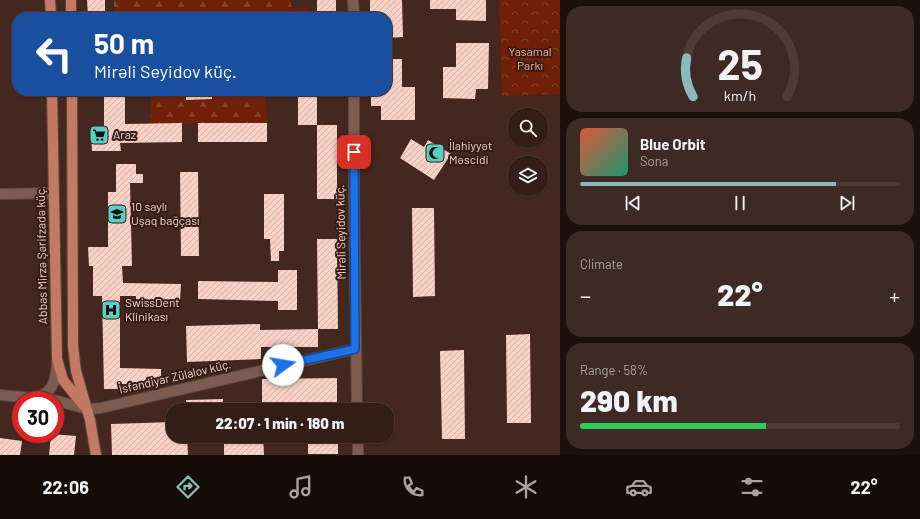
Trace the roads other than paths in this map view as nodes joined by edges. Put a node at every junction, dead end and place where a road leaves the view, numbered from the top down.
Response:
1 (50, 0) edge
2 (353, 0) edge
3 (51, 12) edge
4 (354, 12) edge
5 (52, 96) edge
6 (72, 96) edge
7 (354, 96) edge
8 (54, 193) junction
9 (0, 194) edge
10 (355, 349) junction
11 (57, 359) junction
12 (50, 391) edge
13 (0, 395) edge
14 (12, 396) edge
15 (64, 402) edge
16 (357, 403) edge
17 (87, 409) junction
18 (358, 443) edge
19 (96, 455) edge
20 (358, 455) edge

1 - 3 main road
2 - 4 street
5 - 8 main road, Abbas Mirzə Şərifzadə küç.
6 - 17 main road, Abbas Mirzə Şərifzadə küç.
7 - 10 street, Mirəli Seyidov küç.
8 - 9 street
8 - 11 main road, Abbas Mirzə Şərifzadə küç.
10 - 16 street, Mirəli Seyidov küç.
10 - 17 street, İsfəndiyar Zülalov küç.
11 - 12 street
11 - 17 main road, Abbas Mirzə Şərifzadə küç.
13 - 14 street, İsfəndiyar Zülalov küç.
15 - 17 street, İsfəndiyar Zülalov küç.
17 - 19 main road, Abbas Mirzə Şərifzadə küç.
18 - 20 street

